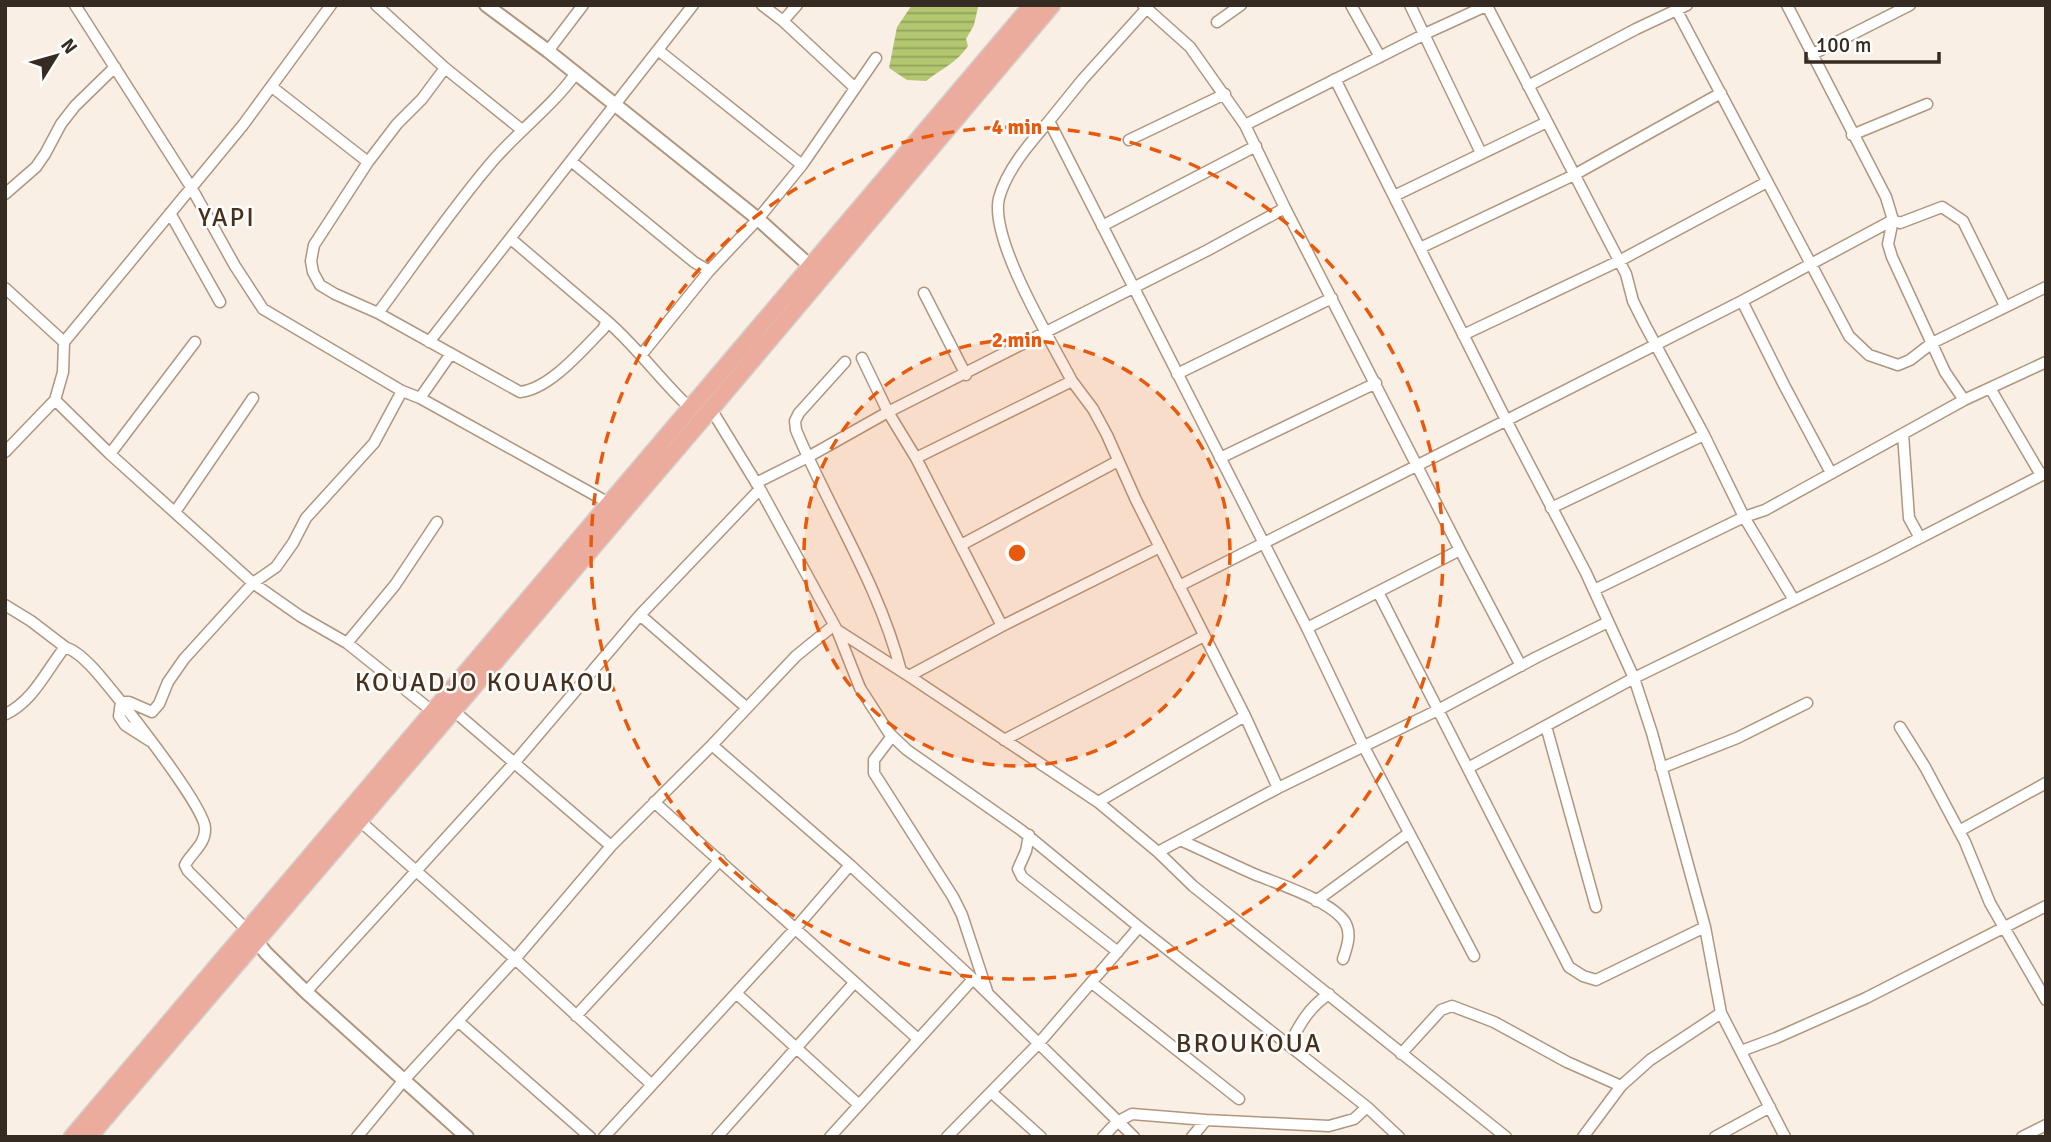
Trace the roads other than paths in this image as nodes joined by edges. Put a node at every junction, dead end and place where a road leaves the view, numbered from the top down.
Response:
1 (75, 5) edge
2 (331, 5) edge
3 (376, 5) edge
4 (486, 5) edge
5 (583, 5) edge
6 (693, 5) edge
7 (762, 5) edge
8 (797, 5) edge
9 (1032, 5) edge
10 (1052, 5) edge
11 (1241, 5) edge
12 (1351, 5) edge
13 (1410, 5) edge
14 (1687, 5) edge
15 (1787, 5) edge
16 (1910, 5) edge
17 (1487, 6) edge
18 (1145, 7) edge
19 (1676, 9) junction
20 (783, 22) junction
21 (1217, 22) dead end
22 (1425, 34) junction
23 (658, 50) junction
24 (548, 51) junction
25 (1813, 54) junction
26 (1380, 57) junction
27 (876, 58) dead end
28 (115, 67) junction
29 (445, 68) junction
30 (576, 74) junction
31 (1335, 79) junction
32 (1528, 86) junction
33 (272, 87) junction
34 (854, 87) junction
35 (1720, 93) junction
36 (1225, 94) junction
37 (614, 104) junction
38 (1927, 104) dead end
39 (1049, 121) junction
40 (1547, 122) junction
41 (1245, 125) junction
42 (522, 130) junction
43 (1853, 135) junction
44 (1129, 140) dead end
45 (1256, 146) junction
46 (1482, 153) junction
47 (571, 161) junction
48 (368, 162) junction
49 (802, 165) junction
50 (1574, 175) junction
51 (1767, 181) junction
52 (191, 187) junction
53 (5, 194) edge
54 (1394, 196) junction
55 (1285, 208) junction
56 (170, 213) junction
57 (758, 219) junction
58 (1893, 219) junction
59 (1102, 226) junction
60 (511, 239) junction
61 (1420, 248) junction
62 (1619, 261) junction
63 (1812, 263) junction
64 (810, 266) junction
65 (709, 271) junction
66 (1134, 287) junction
67 (2046, 287) edge
68 (5, 288) edge
69 (924, 293) dead end
70 (1332, 298) junction
71 (1742, 301) junction
72 (220, 302) dead end
73 (2004, 306) junction
74 (378, 313) junction
75 (607, 321) junction
76 (1047, 332) junction
77 (1463, 335) junction
78 (64, 342) junction
79 (195, 342) dead end
80 (429, 342) junction
81 (1932, 343) junction
82 (1656, 344) junction
83 (642, 354) junction
84 (450, 355) junction
85 (862, 358) dead end
86 (845, 362) dead end
87 (2046, 362) edge
88 (1177, 374) junction
89 (966, 375) junction
90 (1072, 381) junction
91 (1376, 383) junction
92 (1990, 388) junction
93 (402, 391) junction
94 (253, 398) dead end
95 (420, 398) junction
96 (55, 400) junction
97 (1964, 400) junction
98 (690, 408) junction
99 (711, 409) junction
100 (888, 412) junction
101 (1506, 420) junction
102 (1903, 434) junction
103 (1704, 435) junction
104 (5, 452) edge
105 (110, 454) junction
106 (808, 457) junction
107 (916, 458) junction
108 (1220, 458) junction
109 (1118, 461) junction
110 (1418, 466) junction
111 (1831, 473) junction
112 (2043, 474) edge
113 (758, 486) junction
114 (609, 503) junction
115 (1551, 508) junction
116 (175, 512) junction
117 (1744, 517) junction
118 (437, 523) dead end
119 (1920, 538) junction
120 (1264, 542) junction
121 (961, 545) junction
122 (1160, 547) junction
123 (1460, 550) junction
124 (253, 583) junction
125 (1179, 586) junction
126 (1594, 590) junction
127 (1378, 592) junction
128 (1794, 600) junction
129 (5, 605) edge
130 (640, 615) junction
131 (1608, 622) junction
132 (1002, 626) junction
133 (835, 628) junction
134 (1307, 628) junction
135 (1204, 636) junction
136 (347, 643) junction
137 (65, 647) junction
138 (1521, 666) junction
139 (905, 673) junction
140 (1634, 678) junction
141 (121, 702) junction
142 (1807, 703) dead end
143 (747, 708) junction
144 (1438, 710) junction
145 (432, 711) junction
146 (454, 711) junction
147 (5, 714) edge
148 (1245, 716) junction
149 (1546, 726) junction
150 (1900, 727) dead end
151 (892, 736) junction
152 (1004, 740) junction
153 (712, 745) junction
154 (1364, 747) junction
155 (515, 762) junction
156 (1468, 768) junction
157 (1661, 768) junction
158 (2046, 783) edge
159 (1278, 788) junction
160 (654, 802) junction
161 (1098, 802) junction
162 (360, 821) junction
163 (1959, 831) junction
164 (1409, 832) junction
165 (1029, 835) junction
166 (1180, 840) junction
167 (611, 846) junction
168 (1157, 852) junction
169 (719, 860) junction
170 (850, 865) junction
171 (417, 872) junction
172 (1316, 901) junction
173 (2046, 906) edge
174 (1596, 907) dead end
175 (1139, 927) junction
176 (1705, 927) junction
177 (2005, 927) junction
178 (794, 930) junction
179 (253, 937) junction
180 (1118, 951) junction
181 (1474, 956) dead end
182 (515, 959) junction
183 (1343, 959) dead end
184 (973, 979) junction
185 (854, 983) junction
186 (1092, 983) junction
187 (306, 992) junction
188 (736, 993) junction
189 (988, 994) junction
190 (1329, 994) junction
191 (2046, 1000) edge
192 (1721, 1013) junction
193 (576, 1016) junction
194 (459, 1022) junction
195 (918, 1039) junction
196 (1038, 1043) junction
197 (1289, 1045) junction
198 (796, 1048) junction
199 (1741, 1051) junction
200 (1401, 1054) junction
201 (404, 1080) junction
202 (651, 1084) junction
203 (1621, 1086) junction
204 (991, 1092) junction
205 (1239, 1099) dead end
206 (858, 1104) junction
207 (1367, 1107) junction
208 (1770, 1107) junction
209 (1206, 1121) junction
210 (1117, 1122) junction
211 (2046, 1125) edge
212 (1329, 1126) junction
213 (72, 1137) edge
214 (89, 1137) edge
215 (357, 1137) edge
216 (467, 1137) edge
217 (590, 1137) edge
218 (604, 1137) edge
219 (717, 1137) edge
220 (830, 1137) edge
221 (947, 1137) edge
222 (1041, 1137) edge
223 (1103, 1137) edge
224 (1134, 1137) edge
225 (1192, 1137) edge
226 (1321, 1137) edge
227 (1399, 1137) edge
228 (1506, 1137) edge
229 (1583, 1137) edge
230 (1715, 1137) edge
231 (1785, 1137) edge
232 (2022, 1137) edge

1 - 28 street
2 - 33 street
3 - 29 street
4 - 24 street
5 - 24 street
6 - 23 street
7 - 20 street
8 - 20 street
9 - 64 main road
10 - 99 main road
11 - 21 street
12 - 26 street
13 - 22 street
14 - 19 street
15 - 25 street
16 - 25 street
17 - 22 street
17 - 32 street
18 - 36 street
18 - 39 street
19 - 32 street
19 - 35 street
20 - 34 street
22 - 26 street
22 - 46 street
23 - 37 street
23 - 49 street
24 - 30 street
25 - 43 street
26 - 31 street
27 - 34 street
28 - 52 street
28 - 53 street
29 - 42 street
29 - 48 street
30 - 37 street
30 - 42 street
31 - 41 street
31 - 54 street
32 - 40 street
33 - 48 street
33 - 52 street
34 - 49 street
35 - 50 street
35 - 51 street
36 - 41 street
36 - 44 street
37 - 47 street
37 - 57 street
38 - 43 street
39 - 59 street
39 - 76 street
40 - 46 street
40 - 50 street
41 - 45 street
42 - 74 street
43 - 58 street
45 - 55 street
45 - 59 street
46 - 54 street
47 - 60 street
47 - 65 street
48 - 74 street
49 - 57 street
50 - 61 street
50 - 62 street
51 - 62 street
51 - 63 street
52 - 56 street
52 - 93 street
54 - 61 street
55 - 66 street
55 - 70 street
56 - 72 street
56 - 78 street
57 - 64 street
57 - 65 street
58 - 63 street
58 - 73 street
58 - 81 street
59 - 66 street
60 - 75 street
60 - 80 street
61 - 77 street
62 - 77 street
62 - 82 street
63 - 71 street
63 - 81 street
64 - 98 main road
65 - 83 street
66 - 76 street
66 - 88 street
67 - 73 street
68 - 78 street
69 - 89 street
70 - 88 street
70 - 91 street
71 - 82 street
71 - 111 street
73 - 81 street
74 - 80 street
75 - 83 street
75 - 84 street
76 - 89 street
76 - 90 street
77 - 101 street
78 - 96 street
79 - 105 street
80 - 84 street
81 - 97 street
82 - 101 street
82 - 103 street
83 - 98 street
84 - 95 street
85 - 100 street
86 - 106 street
87 - 92 street
88 - 108 street
89 - 100 street
90 - 107 street
90 - 109 street
91 - 108 street
91 - 110 street
92 - 97 street
92 - 112 street
93 - 95 street
93 - 124 street
94 - 116 street
95 - 114 street
96 - 104 street
96 - 105 street
97 - 102 street
98 - 114 main road
99 - 113 street
99 - 146 main road
100 - 106 street
100 - 107 street
101 - 110 street
101 - 115 street
102 - 111 street
102 - 119 street
103 - 115 street
103 - 117 street
105 - 116 street
106 - 113 street
106 - 139 street
107 - 121 street
108 - 120 street
109 - 121 street
109 - 122 street
110 - 120 street
110 - 123 street
111 - 117 street
112 - 119 street
113 - 130 street
113 - 133 street
114 - 145 main road
115 - 126 street
116 - 124 street
117 - 126 street
117 - 128 street
118 - 136 street
119 - 128 street
120 - 125 street
120 - 134 street
121 - 132 street
122 - 125 street
122 - 132 street
123 - 127 street
123 - 138 street
124 - 136 street
124 - 141 street
125 - 135 street
126 - 131 street
127 - 134 street
127 - 144 street
128 - 140 street
129 - 137 street
130 - 143 street
130 - 155 street
131 - 138 street
131 - 140 street
132 - 139 street
133 - 139 street
133 - 143 street
133 - 151 street
134 - 154 street
135 - 148 street
135 - 152 street
136 - 145 street
137 - 141 street
137 - 147 street
138 - 144 street
139 - 152 street
140 - 149 street
140 - 157 street
141 - 179 street
142 - 157 street
143 - 153 street
144 - 154 street
144 - 156 street
145 - 179 main road
146 - 155 street
146 - 162 main road
148 - 159 street
148 - 161 street
149 - 156 street
149 - 174 street
150 - 163 street
151 - 165 street
151 - 189 street
152 - 161 street
153 - 160 street
153 - 170 street
154 - 159 street
154 - 164 street
155 - 167 street
155 - 171 street
156 - 176 street
157 - 176 street
158 - 163 street
159 - 166 street
160 - 167 street
160 - 169 street
161 - 168 street
162 - 171 street
162 - 179 main road
163 - 177 street
164 - 172 street
164 - 181 street
165 - 175 street
165 - 180 street
166 - 168 street
166 - 172 street
167 - 182 street
168 - 190 street
169 - 178 street
169 - 193 street
170 - 178 street
170 - 184 street
171 - 182 street
171 - 187 street
172 - 183 street
173 - 177 street
175 - 180 street
175 - 197 street
176 - 192 street
177 - 191 street
177 - 199 street
178 - 185 street
178 - 188 street
179 - 187 street
179 - 213 main road
179 - 214 main road
180 - 186 street
182 - 193 street
182 - 194 street
184 - 189 street
184 - 195 street
185 - 195 street
185 - 198 street
186 - 196 street
186 - 205 street
187 - 201 street
188 - 198 street
188 - 202 street
189 - 196 street
190 - 197 street
190 - 200 street
192 - 199 street
192 - 203 street
193 - 202 street
194 - 201 street
194 - 217 street
195 - 206 street
196 - 204 street
196 - 210 street
197 - 207 street
198 - 206 street
198 - 219 street
199 - 208 street
200 - 203 street
200 - 228 street
201 - 215 street
201 - 216 street
202 - 218 street
203 - 229 street
204 - 221 street
204 - 222 street
206 - 220 street
207 - 212 street
207 - 227 street
208 - 230 street
208 - 231 street
209 - 210 street
209 - 212 street
209 - 225 street
210 - 223 street
210 - 224 street
211 - 232 street
212 - 226 street

